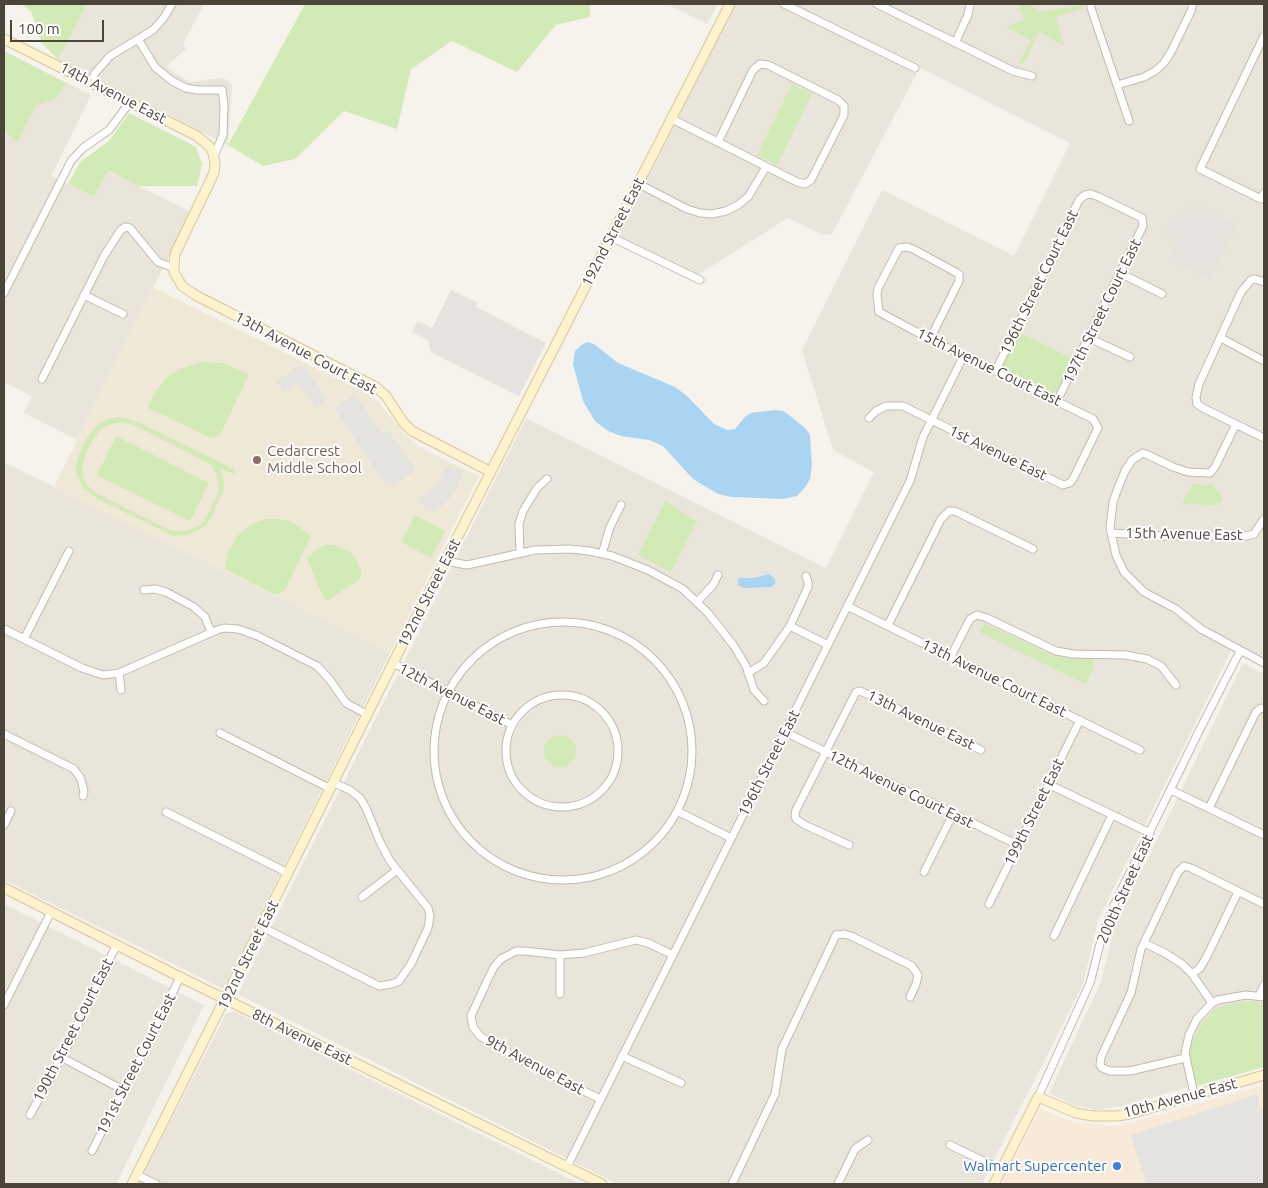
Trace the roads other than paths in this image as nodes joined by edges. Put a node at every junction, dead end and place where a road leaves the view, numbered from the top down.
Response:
1 (172, 4) edge
2 (730, 4) edge
3 (784, 4) edge
4 (877, 4) edge
5 (970, 4) edge
6 (1091, 4) edge
7 (1193, 4) edge
8 (1264, 36) edge
9 (4, 39) edge
10 (138, 39) junction
11 (955, 43) junction
12 (915, 68) dead end
13 (1032, 76) dead end
14 (91, 82) junction
15 (1117, 85) junction
16 (130, 102) junction
17 (672, 119) junction
18 (1129, 121) dead end
19 (718, 142) junction
20 (214, 156) junction
21 (766, 166) junction
22 (639, 184) junction
23 (1263, 196) edge
24 (1143, 221) joint
25 (611, 237) junction
26 (174, 268) junction
27 (1120, 273) junction
28 (700, 280) dead end
29 (1264, 282) edge
30 (4, 293) edge
31 (1162, 294) dead end
32 (84, 295) junction
33 (123, 314) dead end
34 (1089, 338) junction
35 (1221, 338) junction
36 (930, 339) junction
37 (964, 355) junction
38 (1130, 357) dead end
39 (1262, 360) dead end
40 (996, 370) junction
41 (42, 379) dead end
42 (1057, 401) junction
43 (869, 418) dead end
44 (931, 420) junction
45 (1236, 424) junction
46 (1264, 438) edge
47 (491, 472) junction
48 (546, 479) dead end
49 (1066, 485) joint
50 (621, 505) dead end
51 (1264, 519) edge
52 (1110, 533) junction
53 (1033, 549) dead end
54 (69, 551) dead end
55 (520, 553) junction
56 (602, 554) junction
57 (446, 561) junction
58 (718, 575) dead end
59 (806, 576) dead end
60 (144, 590) dead end
61 (698, 602) junction
62 (847, 606) junction
63 (790, 626) junction
64 (888, 626) junction
65 (4, 629) edge
66 (212, 632) junction
67 (24, 639) junction
68 (828, 645) junction
69 (1240, 651) junction
70 (951, 656) junction
71 (1264, 663) edge
72 (393, 664) junction
73 (119, 672) junction
74 (748, 673) junction
75 (1176, 685) dead end
76 (121, 690) dead end
77 (448, 692) junction
78 (764, 701) dead end
79 (1263, 709) edge
80 (368, 715) junction
81 (1080, 720) junction
82 (512, 724) junction
83 (785, 732) junction
84 (220, 733) dead end
85 (4, 734) edge
86 (981, 750) dead end
87 (1140, 750) dead end
88 (825, 751) junction
89 (1048, 784) junction
90 (332, 786) junction
91 (1172, 790) junction
92 (83, 796) dead end
93 (1209, 808) junction
94 (11, 811) dead end
95 (677, 811) junction
96 (166, 812) dead end
97 (953, 814) junction
98 (1112, 815) junction
99 (4, 826) edge
100 (1150, 833) junction
101 (1264, 835) edge
102 (731, 838) junction
103 (850, 845) dead end
104 (1018, 845) junction
105 (397, 870) junction
106 (924, 872) dead end
107 (288, 873) junction
108 (4, 888) edge
109 (1238, 892) junction
110 (362, 897) dead end
111 (989, 904) dead end
112 (1264, 904) edge
113 (51, 912) junction
114 (262, 927) junction
115 (1054, 936) dead end
116 (1144, 943) junction
117 (116, 946) junction
118 (560, 955) junction
119 (672, 955) junction
120 (1192, 974) junction
121 (180, 977) junction
122 (1264, 985) edge
123 (560, 994) dead end
124 (910, 997) dead end
125 (1262, 997) edge
126 (226, 1000) junction
127 (1212, 1002) junction
128 (4, 1005) edge
129 (622, 1056) junction
130 (61, 1057) junction
131 (1185, 1058) junction
132 (1264, 1075) edge
133 (681, 1083) dead end
134 (123, 1090) junction
135 (1194, 1094) junction
136 (1038, 1097) junction
137 (600, 1099) junction
138 (30, 1115) dead end
139 (868, 1140) dead end
140 (950, 1145) dead end
141 (92, 1151) dead end
142 (567, 1167) junction
143 (1002, 1170) junction
144 (137, 1175) junction
145 (132, 1184) edge
146 (156, 1184) edge
147 (602, 1184) edge
148 (732, 1184) edge
149 (838, 1184) edge
150 (994, 1184) edge

1 - 10 street
2 - 17 street, 192nd Street East
3 - 12 street
4 - 11 street
5 - 11 street
6 - 15 street
7 - 15 street
8 - 23 street
9 - 14 street, 14th Avenue East
10 - 14 street
10 - 20 street
11 - 13 street
14 - 16 street, 14th Avenue East
15 - 18 street
16 - 20 street, 14th Avenue East
16 - 30 street
17 - 19 street
17 - 22 street, 192nd Street East
19 - 21 street
19 - 21 street
20 - 26 street
21 - 22 street
22 - 25 street, 192nd Street East
24 - 27 street, 197th Street Court East
24 - 40 street, 196th Street Court East
25 - 28 street
25 - 47 street, 192nd Street East
26 - 32 street, 13th Avenue Court East
26 - 47 street, 13th Avenue Court East
27 - 31 street
27 - 34 street, 197th Street Court East
29 - 35 street
32 - 33 street
32 - 41 street
34 - 38 street
34 - 42 street, 197th Street Court East
35 - 39 street
35 - 45 street
36 - 36 street, 15th Avenue Court East
36 - 37 street, 15th Avenue Court East
37 - 40 street, 15th Avenue Court East
37 - 44 street, 196th Street East
40 - 42 street, 15th Avenue Court East
42 - 49 street, 15th Avenue Court East
43 - 44 street
44 - 49 street, 1st Avenue East
44 - 62 street, 196th Street East
45 - 46 street
45 - 52 street
47 - 57 street, 192nd Street East
48 - 55 street
50 - 56 street
51 - 52 street, 15th Avenue East
52 - 69 street
53 - 64 street
54 - 67 street
55 - 56 street
55 - 57 street
56 - 61 street
57 - 72 street, 192nd Street East
58 - 61 street
59 - 63 street
60 - 66 street
61 - 74 street
62 - 64 street, 13th Avenue Court East
62 - 68 street, 196th Street East
63 - 68 street
63 - 74 street
64 - 70 street, 13th Avenue Court East
65 - 67 street
66 - 73 street
66 - 80 street
67 - 73 street
68 - 83 street, 196th Street East
69 - 71 street
69 - 91 street, 200th Street East
70 - 75 street
70 - 81 street, 13th Avenue Court East
72 - 77 street, 12th Avenue East
72 - 80 street, 192nd Street East
73 - 76 street
74 - 78 street
77 - 82 street, 12th Avenue East
77 - 95 street
77 - 95 street
79 - 93 street
80 - 90 street, 192nd Street East
81 - 87 street, 13th Avenue Court East
81 - 89 street, 199th Street East
82 - 82 street
83 - 88 street, 12th Avenue Court East
83 - 102 street, 196th Street East
84 - 90 street
85 - 92 street
86 - 88 street, 13th Avenue East
88 - 97 street, 12th Avenue Court East
88 - 103 street
89 - 98 street
89 - 104 street, 199th Street East
90 - 105 street
90 - 107 street, 192nd Street East
91 - 93 street
91 - 100 street, 200th Street East
93 - 101 street
94 - 99 street
95 - 102 street
96 - 107 street
97 - 104 street, 12th Avenue Court East
97 - 106 street
98 - 100 street
98 - 115 street
100 - 136 street, 200th Street East
102 - 119 street, 196th Street East
104 - 111 street, 199th Street East
105 - 110 street
105 - 114 street
107 - 114 street, 192nd Street East
108 - 113 street, 8th Avenue East
109 - 112 street
109 - 116 street
109 - 120 street
113 - 117 street, 8th Avenue East
113 - 128 street
114 - 126 street, 192nd Street East
116 - 120 street
116 - 131 street
117 - 121 street, 8th Avenue East
117 - 130 street, 190th Street Court East
118 - 119 street
118 - 123 street
118 - 137 street, 9th Avenue East
119 - 129 street, 196th Street East
120 - 127 street
121 - 126 street, 8th Avenue East
121 - 134 street, 191st Street Court East
122 - 125 street
124 - 148 street
125 - 127 street
126 - 142 street, 8th Avenue East
126 - 144 street, 192nd Street East
127 - 131 street
129 - 133 street
129 - 137 street, 196th Street East
130 - 134 street
130 - 138 street, 190th Street Court East
131 - 135 street
132 - 135 street, 10th Avenue East
134 - 141 street, 191st Street Court East
135 - 136 street, 10th Avenue East
136 - 143 street, 200th Street East
137 - 142 street, 196th Street East
139 - 149 street
140 - 143 street
142 - 147 street, 8th Avenue East
143 - 150 street, 200th Street East
144 - 145 street, 192nd Street East
144 - 146 street

